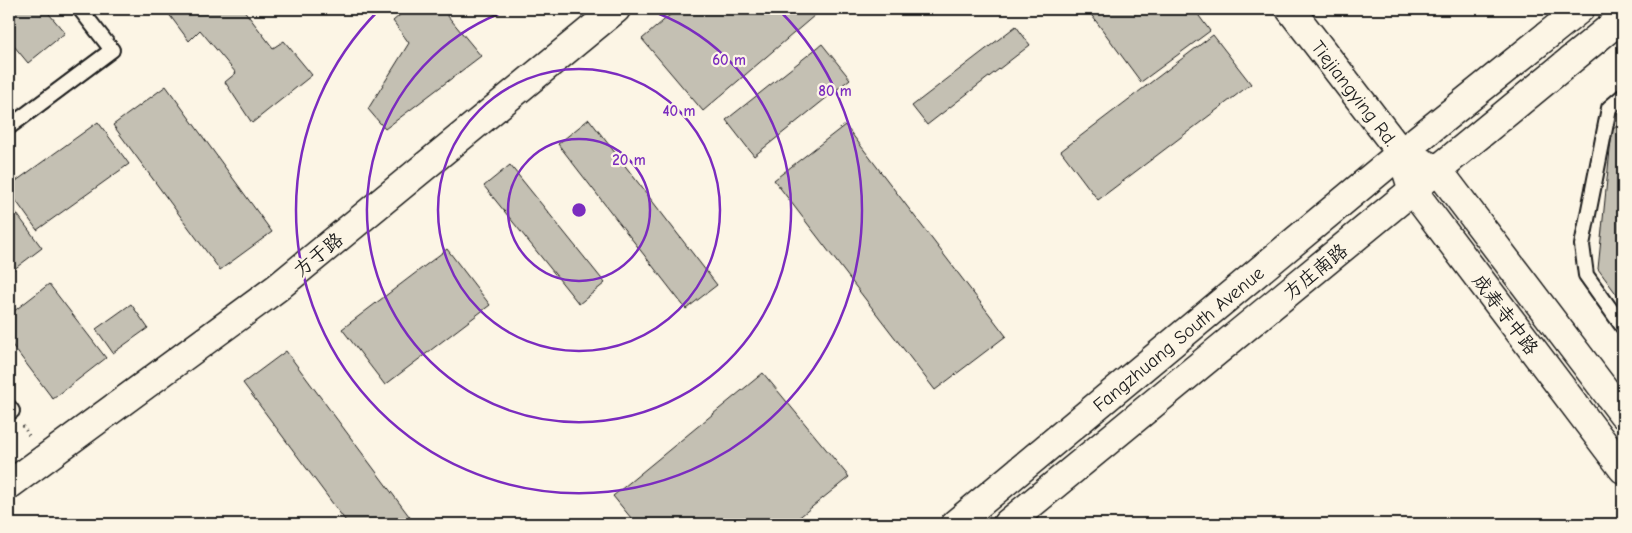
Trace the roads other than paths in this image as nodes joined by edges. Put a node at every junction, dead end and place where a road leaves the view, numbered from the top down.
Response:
1 (80, 9) edge
2 (616, 9) edge
3 (1290, 9) edge
4 (1580, 9) edge
5 (1623, 17) edge
6 (1623, 96) edge
7 (9, 127) edge
8 (1401, 153) junction
9 (1438, 170) junction
10 (1413, 191) junction
11 (1623, 327) edge
12 (1623, 414) edge
13 (1623, 469) edge
14 (9, 485) edge
15 (954, 524) edge
16 (1007, 524) edge

1 - 7 lane
2 - 14 street, 方于路
3 - 8 street, Tiejiangying Rd.
4 - 8 street
5 - 9 street, 方庄南路
6 - 11 lane
8 - 9 street
8 - 10 street, 成寿寺中路
8 - 15 street, Fangzhuang South Avenue
9 - 10 street, 方庄南路
9 - 12 street, 成寿寺中路
10 - 13 street, 成寿寺中路
10 - 16 street, 方庄南路

